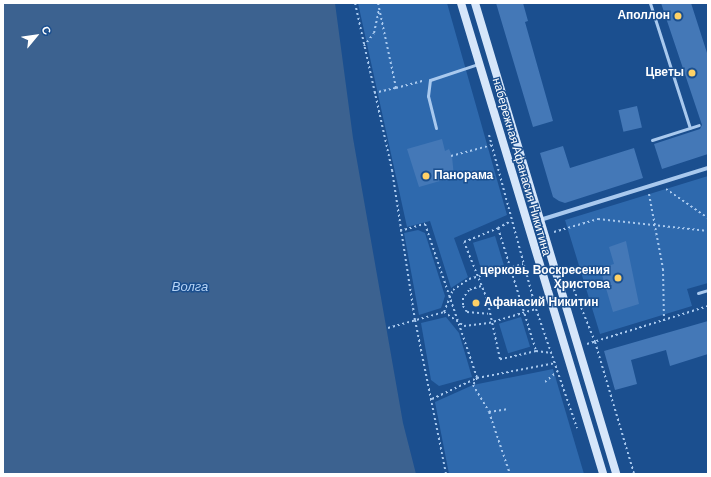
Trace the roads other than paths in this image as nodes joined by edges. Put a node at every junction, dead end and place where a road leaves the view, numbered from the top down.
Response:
1 (462, 3) edge
2 (475, 3) edge
3 (650, 3) edge
4 (479, 64) junction
5 (699, 125) dead end
6 (436, 128) dead end
7 (690, 128) junction
8 (652, 140) dead end
9 (708, 168) edge
10 (537, 221) junction
11 (526, 225) junction
12 (708, 290) edge
13 (698, 293) dead end
14 (603, 474) edge
15 (616, 474) edge

1 - 4 main road, набережная Афанасия Никитина
2 - 10 main road, набережная Афанасия Никитина
3 - 7 lane
4 - 6 lane
4 - 11 main road, набережная Афанасия Никитина
5 - 7 lane
7 - 8 lane
9 - 10 street
10 - 11 main road
10 - 15 main road, набережная Афанасия Никитина
11 - 14 main road, набережная Афанасия Никитина
12 - 13 lane

